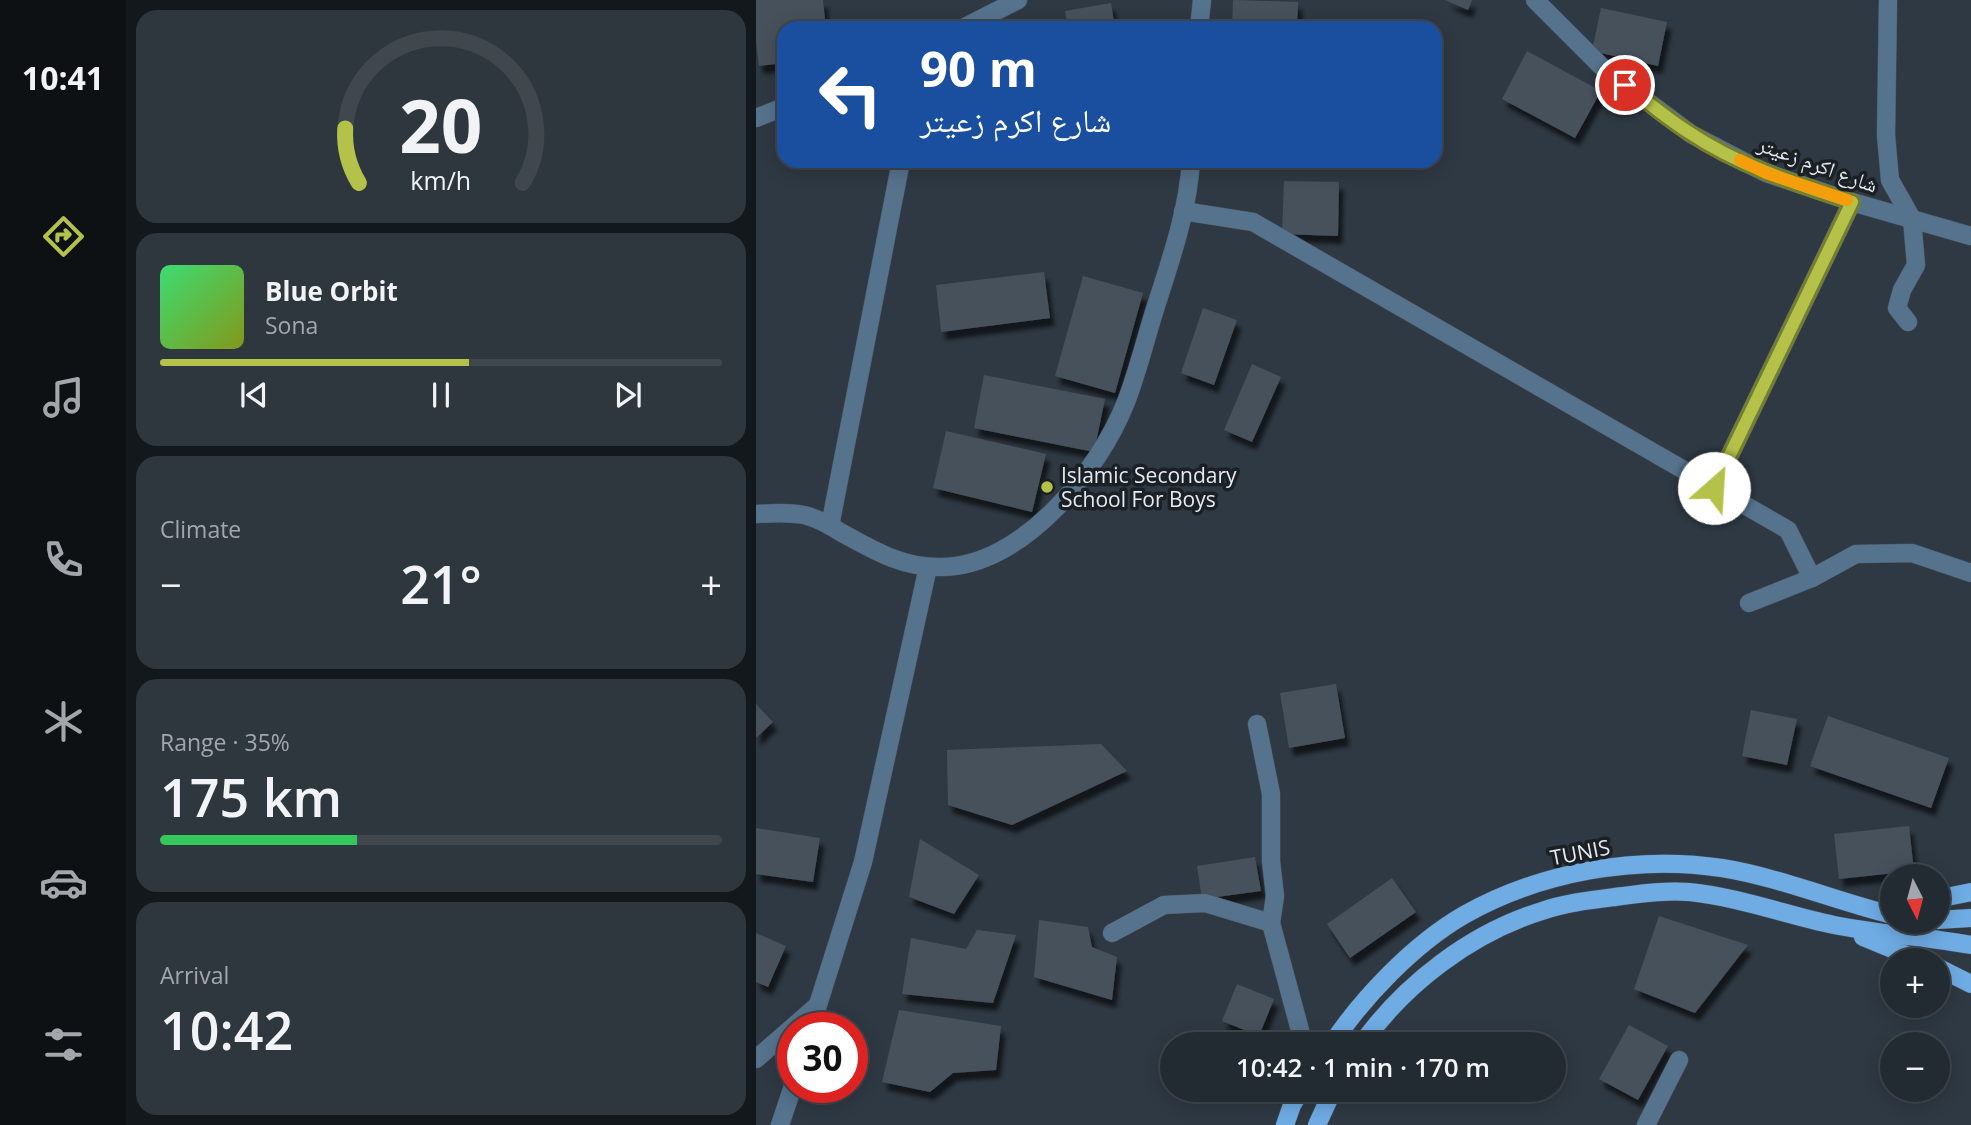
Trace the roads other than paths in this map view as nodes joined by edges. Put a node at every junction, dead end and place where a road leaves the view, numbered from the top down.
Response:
1 (1018, 0) edge
2 (1202, 0) edge
3 (1888, 0) edge
4 (1544, 4) edge
5 (977, 21) edge
6 (1200, 21) edge
7 (777, 110) edge
8 (756, 118) edge
9 (900, 168) edge
10 (1190, 168) edge
11 (1852, 202) junction
12 (1183, 211) junction
13 (1912, 219) junction
14 (1971, 236) edge
15 (1908, 322) dead end
16 (1714, 488) junction
17 (756, 514) edge
18 (830, 526) junction
19 (928, 567) junction
20 (1971, 573) edge
21 (1812, 578) junction
22 (1749, 603) dead end
23 (1257, 724) dead end
24 (1971, 892) edge
25 (1950, 896) edge
26 (1835, 899) junction
27 (1880, 902) edge
28 (1880, 912) edge
29 (1971, 918) edge
30 (1950, 919) edge
31 (1271, 923) junction
32 (1834, 925) junction
33 (1112, 933) dead end
34 (1971, 945) edge
35 (1890, 948) edge
36 (1950, 974) edge
37 (1971, 984) edge
38 (818, 1004) junction
39 (816, 1012) edge
40 (1300, 1032) edge
41 (1341, 1032) edge
42 (1371, 1032) edge
43 (756, 1059) edge
44 (1679, 1060) dead end
45 (1294, 1102) edge
46 (1328, 1102) edge
47 (787, 1103) edge
48 (780, 1125) edge
49 (1285, 1125) edge
50 (1317, 1125) edge
51 (1646, 1125) edge

1 - 5 street
2 - 6 street
3 - 13 street
4 - 11 street, شارع اكرم زعيتر
7 - 8 street
9 - 18 street
10 - 12 street
11 - 13 street, شارع اكرم زعيتر
11 - 16 street
12 - 16 street
12 - 19 street
13 - 14 street, شارع اكرم زعيتر
13 - 15 street
16 - 21 street
17 - 18 street
18 - 19 street
19 - 38 street
20 - 21 street
21 - 22 street
23 - 31 street
24 - 25 main road
26 - 27 main road
26 - 28 main road, TUNIS
26 - 41 main road, TUNIS
29 - 30 main road
31 - 33 street
31 - 40 street
32 - 34 main road
32 - 35 main road
32 - 42 main road
36 - 37 main road
38 - 39 street
38 - 43 street
44 - 51 street
45 - 49 main road
46 - 50 main road
47 - 48 street

